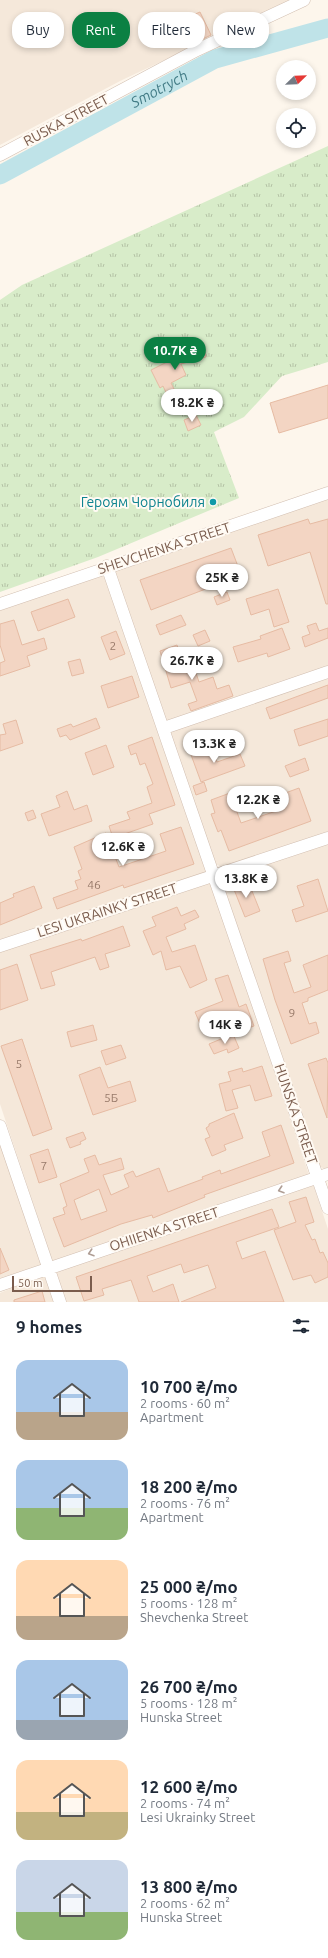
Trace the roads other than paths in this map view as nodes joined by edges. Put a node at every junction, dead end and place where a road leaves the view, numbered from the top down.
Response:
1 (304, 0) edge
2 (0, 155) edge
3 (328, 494) edge
4 (107, 566) junction
5 (0, 604) edge
6 (328, 672) edge
7 (164, 728) junction
8 (328, 838) edge
9 (214, 874) junction
10 (0, 946) edge
11 (0, 1126) edge
12 (323, 1176) edge
13 (328, 1208) edge
14 (48, 1268) junction
15 (0, 1285) edge
16 (60, 1302) edge

1 - 2 street, RUSKA STREET
3 - 4 street, SHEVCHENKA STREET
4 - 5 street, SHEVCHENKA STREET
4 - 7 street, HUNSKA STREET
6 - 7 street
7 - 9 street, HUNSKA STREET
8 - 9 street, LESI UKRAINKY STREET
9 - 10 street, LESI UKRAINKY STREET
9 - 12 street, HUNSKA STREET
11 - 14 street
12 - 13 street, HUNSKA STREET
12 -> 14 street, OHIIENKA STREET
14 - 15 street, OHIIENKA STREET
14 - 16 street

